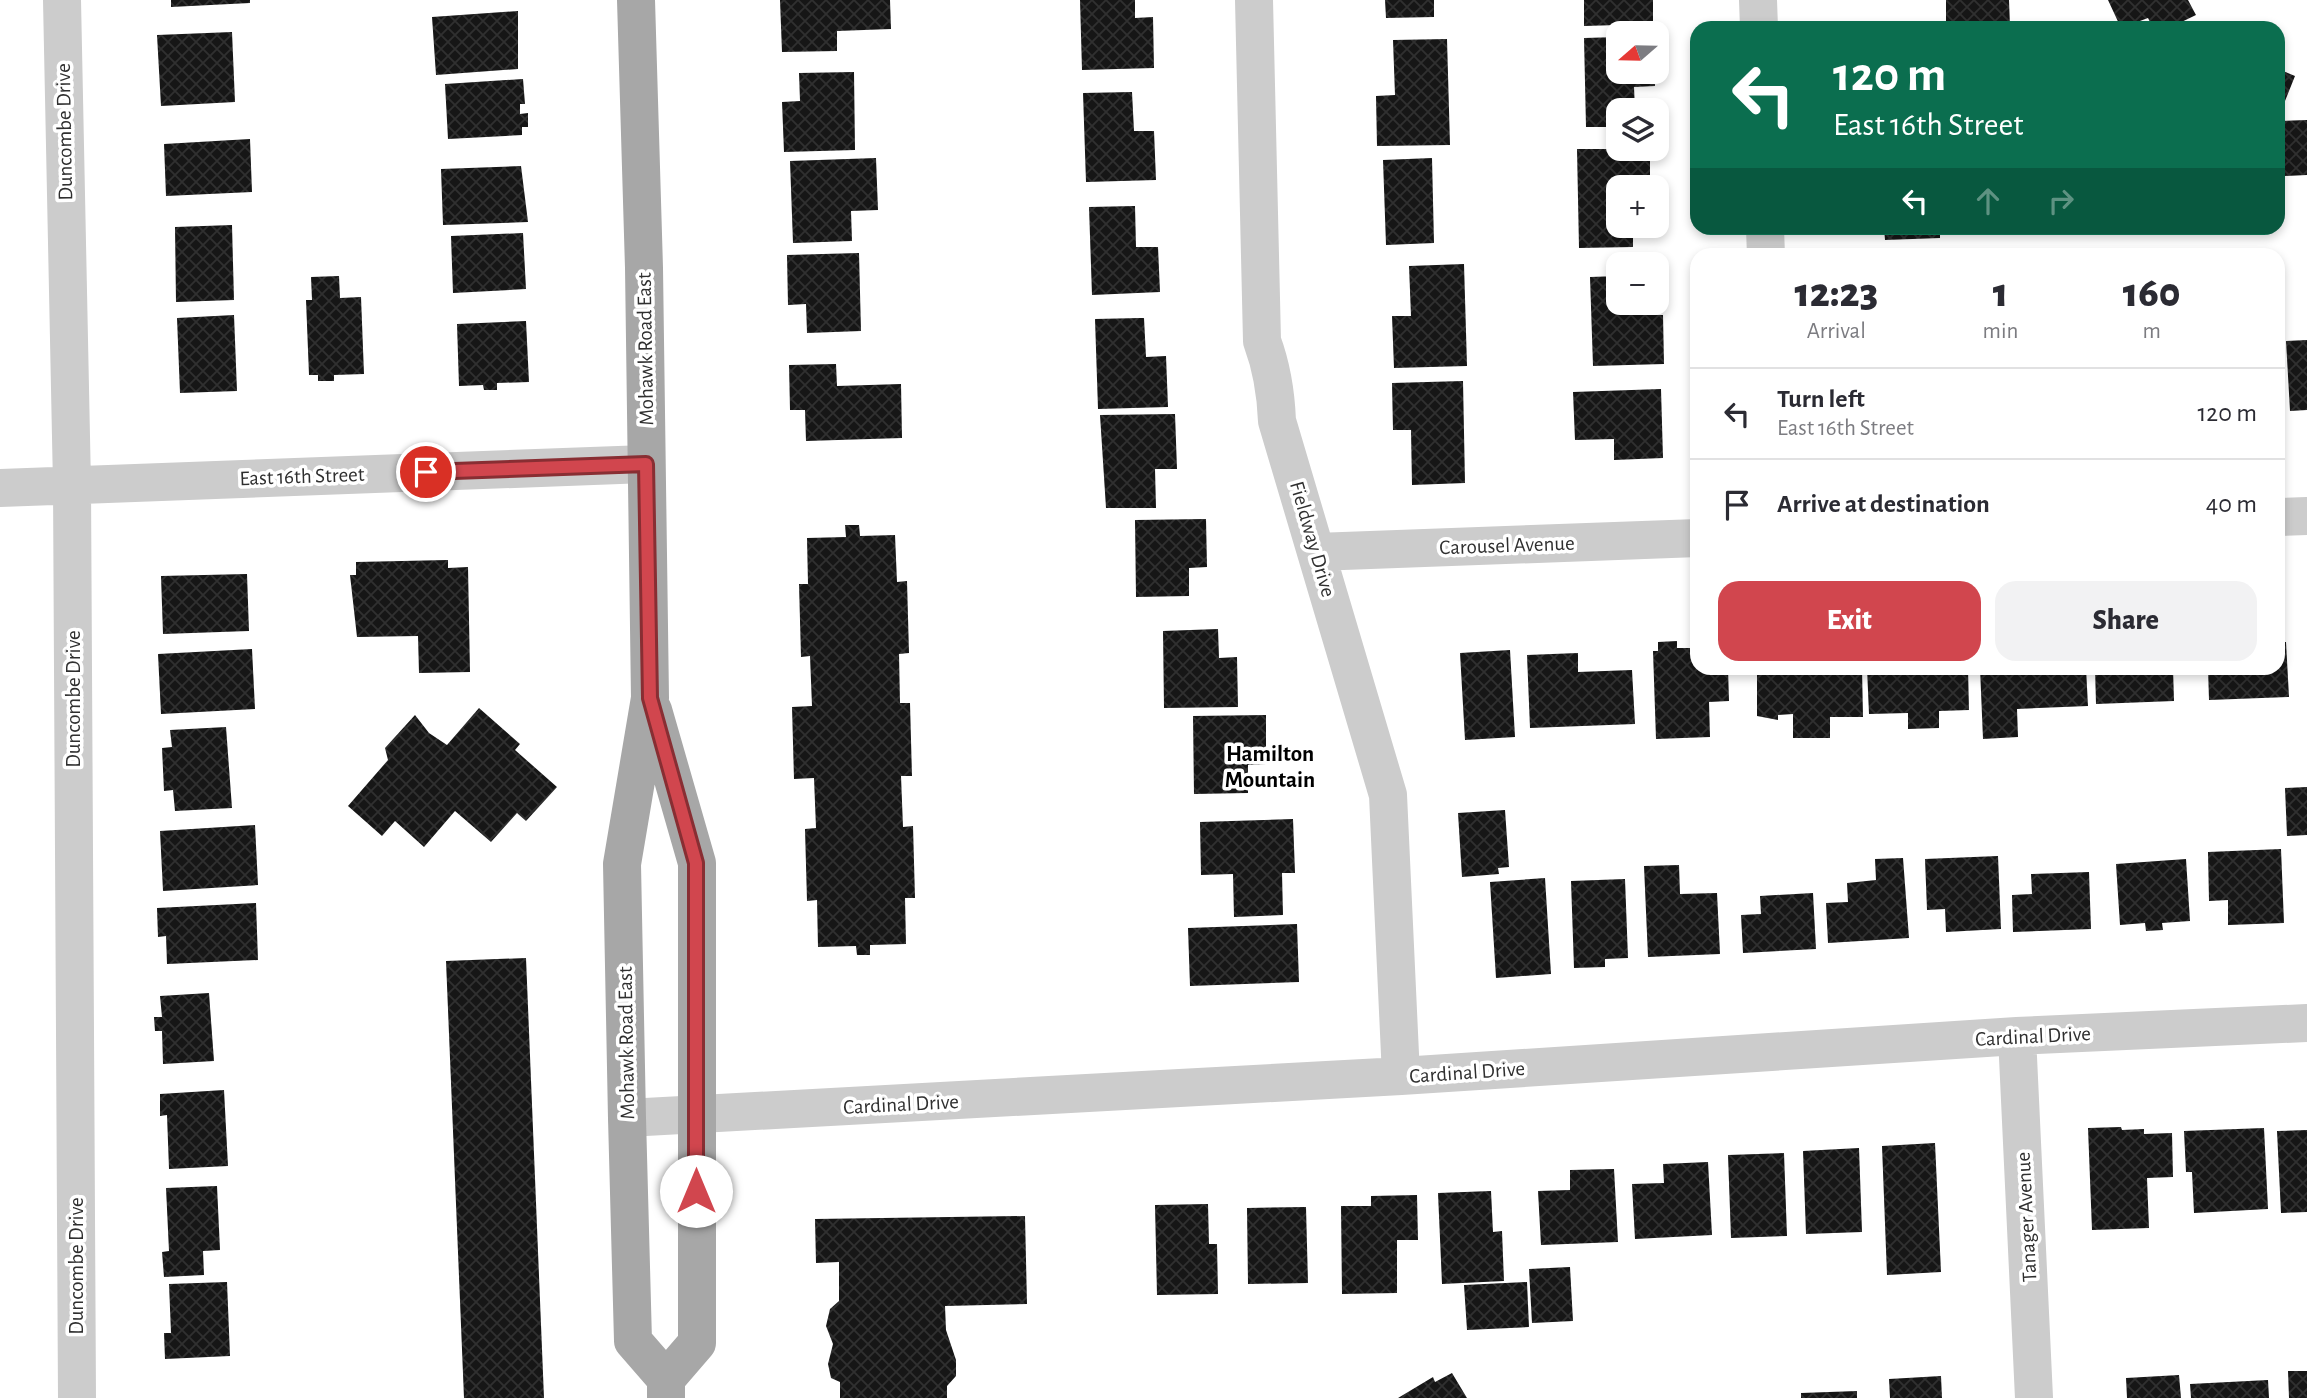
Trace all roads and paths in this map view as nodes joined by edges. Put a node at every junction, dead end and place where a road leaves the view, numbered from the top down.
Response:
1 (62, 0) edge
2 (636, 0) edge
3 (1254, 0) edge
4 (1758, 0) edge
5 (1759, 21) edge
6 (646, 464) junction
7 (72, 485) junction
8 (0, 488) edge
9 (2307, 516) edge
10 (2285, 517) edge
11 (1690, 538) edge
12 (1316, 552) junction
13 (650, 698) junction
14 (2307, 1023) edge
15 (2017, 1036) junction
16 (1401, 1076) junction
17 (696, 1116) junction
18 (627, 1118) junction
19 (666, 1388) edge
20 (77, 1398) edge
21 (2035, 1398) edge

1 - 7 street, Duncombe Drive
2 - 6 main road, Mohawk Road East
3 - 12 street, Fieldway Drive
4 - 5 street
6 - 7 street, East 16th Street
6 - 13 main road, Mohawk Road East
7 - 8 street, East 16th Street
7 - 20 street, Duncombe Drive
9 - 10 street
11 - 12 street, Carousel Avenue
12 - 16 street, Fieldway Drive
13 - 17 main road, Mohawk Road East
13 - 18 main road, Mohawk Road East
14 - 15 street, Cardinal Drive
15 - 16 street, Cardinal Drive
15 - 21 street, Tanager Avenue
16 - 17 street, Cardinal Drive
17 - 18 street, Cardinal Drive
17 - 19 main road, Mohawk Road East
18 - 19 main road, Mohawk Road East

